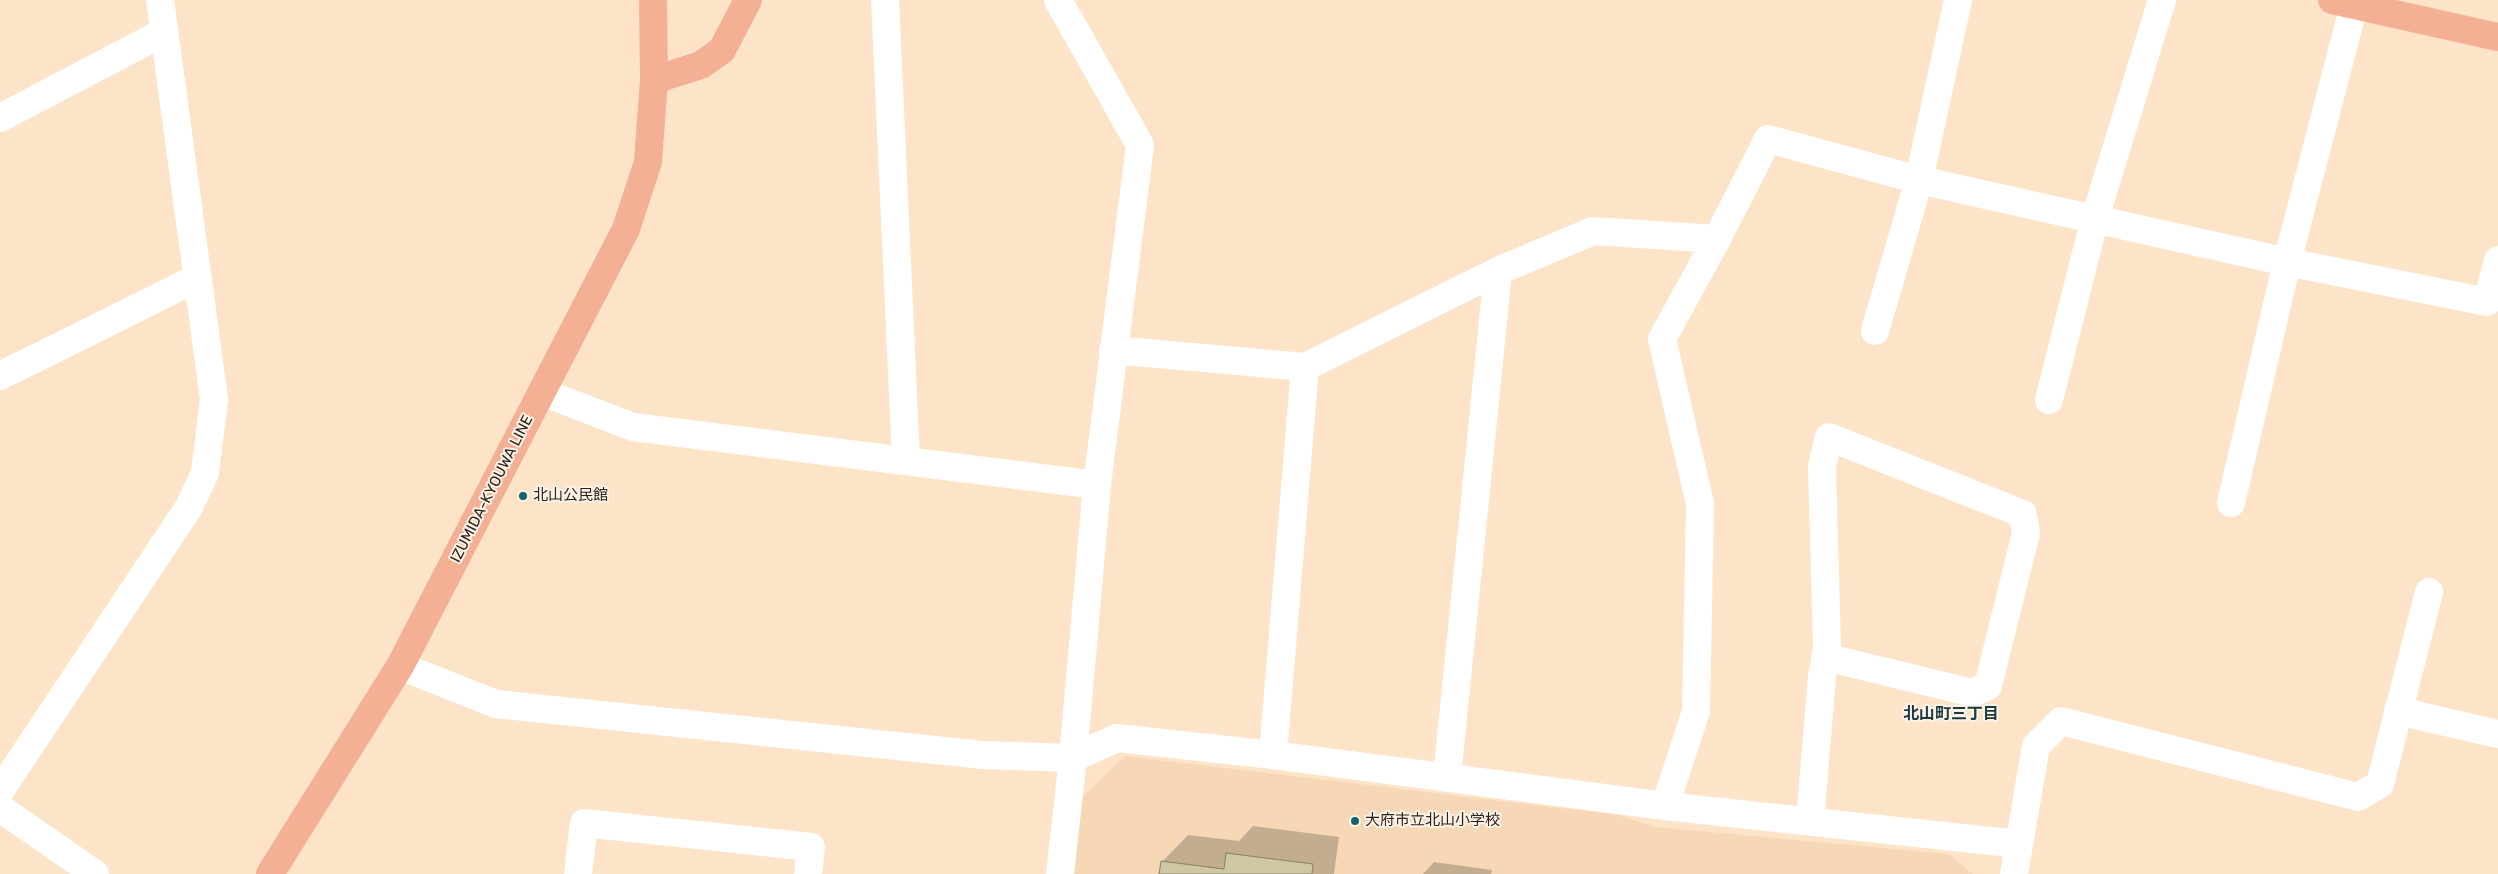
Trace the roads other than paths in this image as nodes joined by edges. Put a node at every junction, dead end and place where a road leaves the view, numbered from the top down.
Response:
1 (160, 0) edge
2 (652, 0) edge
3 (748, 0) edge
4 (885, 0) edge
5 (1058, 0) edge
6 (1958, 0) edge
7 (2162, 0) edge
8 (2343, 3) edge
9 (164, 32) junction
10 (2498, 37) edge
11 (654, 80) junction
12 (0, 118) edge
13 (1919, 180) junction
14 (2095, 218) junction
15 (1717, 239) junction
16 (2498, 260) edge
17 (2287, 262) junction
18 (1498, 272) junction
19 (197, 278) junction
20 (1875, 331) dead end
21 (1113, 350) junction
22 (1305, 368) junction
23 (0, 376) edge
24 (542, 392) junction
25 (2049, 400) dead end
26 (906, 461) junction
27 (1097, 486) junction
28 (2231, 503) dead end
29 (2429, 592) dead end
30 (1826, 657) junction
31 (400, 666) junction
32 (2398, 711) junction
33 (2498, 734) edge
34 (1273, 754) junction
35 (1073, 758) junction
36 (1447, 777) junction
37 (0, 791) edge
38 (1665, 806) junction
39 (0, 808) edge
40 (1810, 821) junction
41 (2019, 844) junction
42 (95, 874) edge
43 (270, 874) edge
44 (578, 874) edge
45 (808, 874) edge
46 (1060, 874) edge
47 (2014, 874) edge

1 - 9 street
2 - 11 main road, IZUMIDA-KYOUWA LINE
3 - 11 main road
4 - 26 street
5 - 21 street
6 - 13 street
7 - 14 street
8 - 10 main road
8 - 17 street
9 - 12 street
9 - 19 street
11 - 24 main road, IZUMIDA-KYOUWA LINE
13 - 14 street
13 - 15 street
13 - 20 street
14 - 17 street
14 - 25 street
15 - 18 street
15 - 38 street
16 - 17 street
17 - 28 street
18 - 22 street
18 - 36 street
19 - 23 street
19 - 37 street
21 - 22 street
21 - 27 street
22 - 34 street
24 - 26 street
24 - 31 main road, IZUMIDA-KYOUWA LINE
26 - 27 street
27 - 35 street
29 - 32 street
30 - 30 street
30 - 40 street
31 - 35 street
31 - 43 main road, IZUMIDA-KYOUWA LINE
32 - 33 street
32 - 41 street
34 - 35 street
34 - 36 street
35 - 46 street
36 - 38 street
38 - 40 street
39 - 42 street
40 - 41 street
41 - 47 street
44 - 45 street

